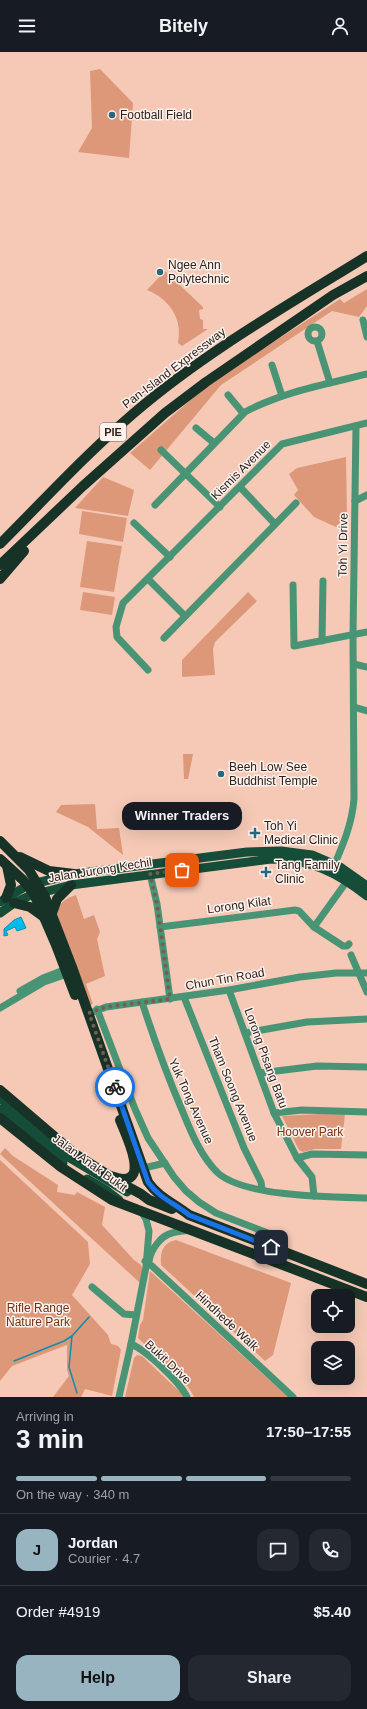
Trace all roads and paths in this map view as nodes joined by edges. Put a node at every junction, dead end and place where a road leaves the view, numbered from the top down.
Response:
1 (367, 256) edge
2 (367, 276) edge
3 (363, 320) dead end
4 (367, 336) edge
5 (317, 341) dead end
6 (272, 365) dead end
7 (367, 374) edge
8 (330, 383) junction
9 (228, 395) dead end
10 (282, 396) junction
11 (243, 413) junction
12 (367, 423) edge
13 (356, 426) junction
14 (196, 428) dead end
15 (214, 443) junction
16 (161, 450) dead end
17 (185, 473) junction
18 (240, 487) junction
19 (367, 495) edge
20 (355, 501) junction
21 (296, 503) dead end
22 (40, 504) junction
23 (155, 505) dead end
24 (220, 507) junction
25 (134, 523) dead end
26 (275, 524) junction
27 (0, 534) edge
28 (31, 536) junction
29 (0, 544) edge
30 (170, 557) junction
31 (0, 565) edge
32 (0, 579) edge
33 (148, 579) junction
34 (323, 581) dead end
35 (293, 585) dead end
36 (185, 616) junction
37 (367, 632) edge
38 (353, 635) junction
39 (164, 638) dead end
40 (322, 642) junction
41 (354, 664) junction
42 (367, 667) edge
43 (148, 670) dead end
44 (354, 707) junction
45 (367, 711) edge
46 (0, 841) edge
47 (13, 854) junction
48 (3, 863) edge
49 (333, 868) junction
50 (150, 874) junction
51 (72, 880) junction
52 (347, 881) junction
53 (32, 884) junction
54 (367, 886) edge
55 (38, 893) junction
56 (367, 896) edge
57 (6, 901) edge
58 (0, 913) edge
59 (48, 916) junction
60 (160, 927) junction
61 (314, 927) junction
62 (349, 944) dead end
63 (351, 955) dead end
64 (70, 971) junction
65 (363, 973) edge
66 (229, 990) junction
67 (367, 992) edge
68 (184, 997) junction
69 (170, 999) junction
70 (142, 1002) junction
71 (0, 1003) edge
72 (0, 1008) edge
73 (93, 1011) junction
74 (367, 1019) edge
75 (245, 1033) junction
76 (367, 1068) edge
77 (260, 1074) junction
78 (0, 1090) edge
79 (0, 1098) edge
80 (0, 1109) edge
81 (367, 1112) edge
82 (274, 1113) junction
83 (0, 1118) edge
84 (367, 1155) edge
85 (297, 1158) junction
86 (163, 1160) junction
87 (144, 1168) junction
88 (107, 1175) junction
89 (262, 1189) junction
90 (314, 1196) junction
91 (367, 1198) edge
92 (149, 1200) junction
93 (124, 1204) junction
94 (140, 1210) junction
95 (189, 1215) junction
96 (193, 1230) junction
97 (271, 1247) junction
98 (148, 1264) junction
99 (367, 1284) edge
100 (92, 1287) dead end
101 (367, 1297) edge
102 (136, 1315) junction
103 (131, 1344) junction
104 (118, 1397) edge
105 (187, 1397) edge
106 (293, 1397) edge

1 - 22 highway, Pan-Island Expressway / PIE
2 - 28 highway, PIE
3 - 4 street
5 - 8 street
6 - 10 street
7 - 8 street
8 - 10 street
9 - 11 street
10 - 11 street
11 - 15 street
12 - 13 street, Kismis Avenue
13 - 18 street, Kismis Avenue
13 - 20 street, Toh Yi Drive
14 - 15 street
15 - 17 street
16 - 17 street
17 - 23 street
17 - 24 street
18 - 24 street, Kismis Avenue
18 - 26 street
19 - 20 street
20 - 38 street, Toh Yi Drive
21 - 26 street
22 - 27 highway
22 - 29 highway, Pan-Island Expressway / PIE
24 - 30 street, Kismis Avenue
25 - 30 street
26 - 36 street
28 - 31 highway, PIE
28 - 32 highway
30 - 33 street, Kismis Avenue
33 - 36 street
33 - 43 street, Kismis Avenue
34 - 40 street
35 - 40 street
36 - 39 street
37 - 38 street
38 - 40 street
38 - 41 street, Toh Yi Drive
41 - 42 street
41 - 44 street, Toh Yi Drive
44 - 45 street
44 - 49 street, Toh Yi Drive
46 - 47 highway
47 - 51 highway
47 - 53 highway
48 - 53 highway
48 - 57 highway
49 - 50 main road, Jalan Jurong Kechil
49 - 51 main road, Jalan Jurong Kechil
49 - 52 main road, Jalan Jurong Kechil
49 - 54 main road, Jalan Jurong Kechil
50 - 51 main road, Jalan Jurong Kechil
50 - 60 street
51 - 53 main road, Jalan Jurong Kechil
51 - 55 main road, Jalan Jurong Kechil
51 - 59 highway
52 - 56 main road, Jalan Jurong Kechil
52 - 61 street
53 - 55 highway
53 - 57 main road, Jalan Jurong Kechil
55 - 57 main road, Jalan Jurong Kechil
55 - 59 highway
57 - 58 main road, Jalan Jurong Kechil
57 - 59 highway
59 - 64 highway
60 - 61 street, Lorong Kilat
60 - 69 street
61 - 62 street, Lorong Kilat
63 - 65 street
64 - 71 street
64 - 72 street
64 - 73 highway
64 - 88 highway
65 - 66 street, Chun Tin Road
65 - 67 street
66 - 68 street, Chun Tin Road
66 - 75 street, Lorong Pisang Batu
68 - 69 street, Chun Tin Road
68 - 89 street, Tham Soong Avenue
69 - 70 street, Chun Tin Road
70 - 73 street, Chun Tin Road
70 - 89 street, Yuk Tong Avenue
73 - 86 street
73 - 87 highway
74 - 75 street
75 - 77 street, Lorong Pisang Batu
76 - 77 street
77 - 82 street, Lorong Pisang Batu
78 - 88 highway, Jalan Anak Bukit
79 - 92 main road, Jalan Anak Bukit
80 - 93 main road, Jalan Anak Bukit
81 - 82 street
82 - 85 street, Lorong Pisang Batu
83 - 93 highway, Jalan Anak Bukit
84 - 85 street
85 - 90 street, Lorong Pisang Batu
86 - 87 street
86 - 97 street
87 - 95 highway
88 - 92 highway, Jalan Anak Bukit
89 - 90 street, Yuk Tong Avenue
90 - 91 street, Yuk Tong Avenue
92 - 95 highway, Jalan Anak Bukit
93 - 94 highway
94 - 96 highway
94 - 98 street
95 - 97 highway
96 - 98 street
96 - 101 highway
97 - 99 highway
98 - 102 street
98 - 106 street, Hindhede Walk
100 - 102 street
102 - 103 street
103 - 104 street
103 - 105 street, Bukit Drive

